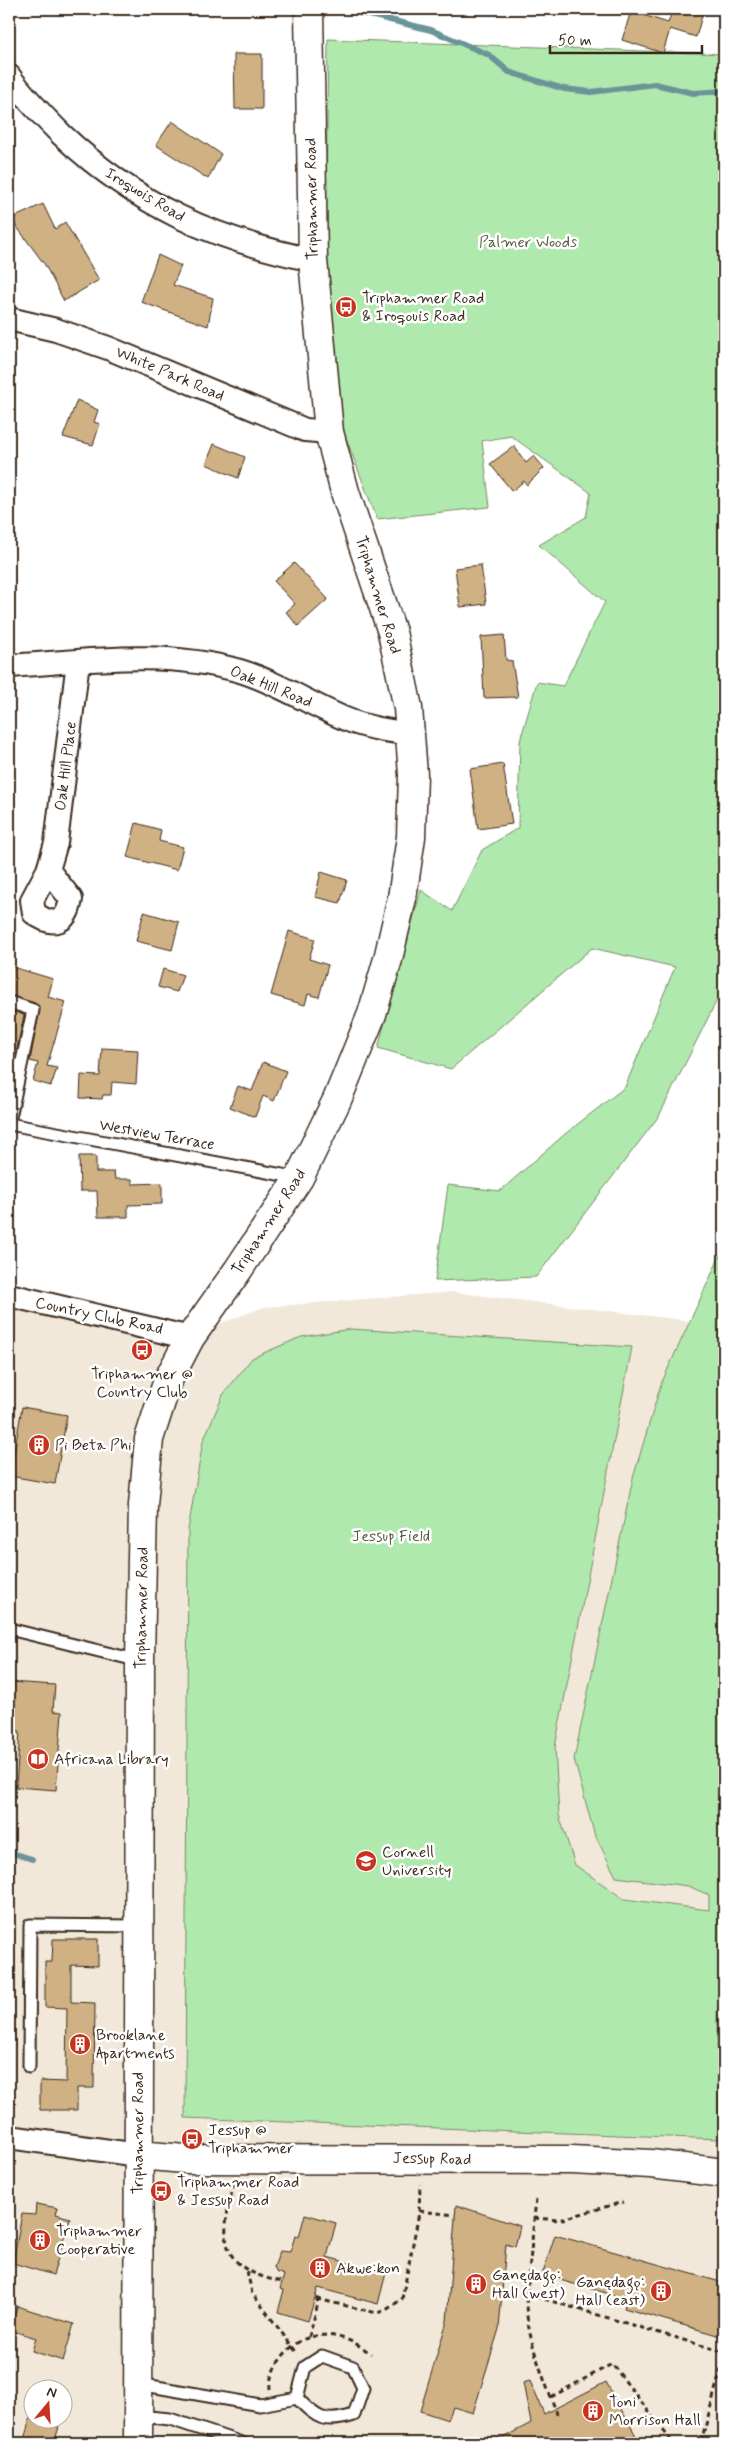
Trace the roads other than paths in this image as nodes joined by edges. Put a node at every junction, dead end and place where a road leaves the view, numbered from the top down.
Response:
1 (309, 9) edge
2 (10, 81) edge
3 (313, 260) junction
4 (9, 318) edge
5 (329, 432) junction
6 (78, 661) junction
7 (9, 666) edge
8 (411, 734) junction
9 (48, 870) dead end
10 (9, 1002) edge
11 (9, 1123) edge
12 (299, 1178) junction
13 (9, 1296) edge
14 (190, 1338) junction
15 (9, 1629) edge
16 (140, 1661) junction
17 (139, 1926) junction
18 (29, 2067) dead end
19 (9, 2137) edge
20 (138, 2155) junction
21 (724, 2173) edge
22 (138, 2384) junction
23 (297, 2398) junction
24 (138, 2416) junction
25 (138, 2443) edge
26 (242, 2443) edge

1 - 3 street, Triphammer Road
2 - 3 street, Iroquois Road
3 - 5 street, Triphammer Road
4 - 5 street, White Park Road
5 - 8 street, Triphammer Road
6 - 7 street, Oak Hill Road
6 - 8 street, Oak Hill Road
6 - 9 street, Oak Hill Place
8 - 12 street, Triphammer Road
10 - 11 lane
11 - 12 lane, Westview Terrace
12 - 14 street, Triphammer Road
13 - 14 street, Country Club Road
14 - 16 street, Triphammer Road
15 - 16 lane
16 - 17 street, Triphammer Road
17 - 18 lane
17 - 20 street, Triphammer Road
19 - 20 street
20 - 21 street, Jessup Road
20 - 22 street, Triphammer Road
22 - 23 lane
22 - 24 street, Triphammer Road
23 - 23 lane
24 - 25 street, Triphammer Road
24 - 26 lane

